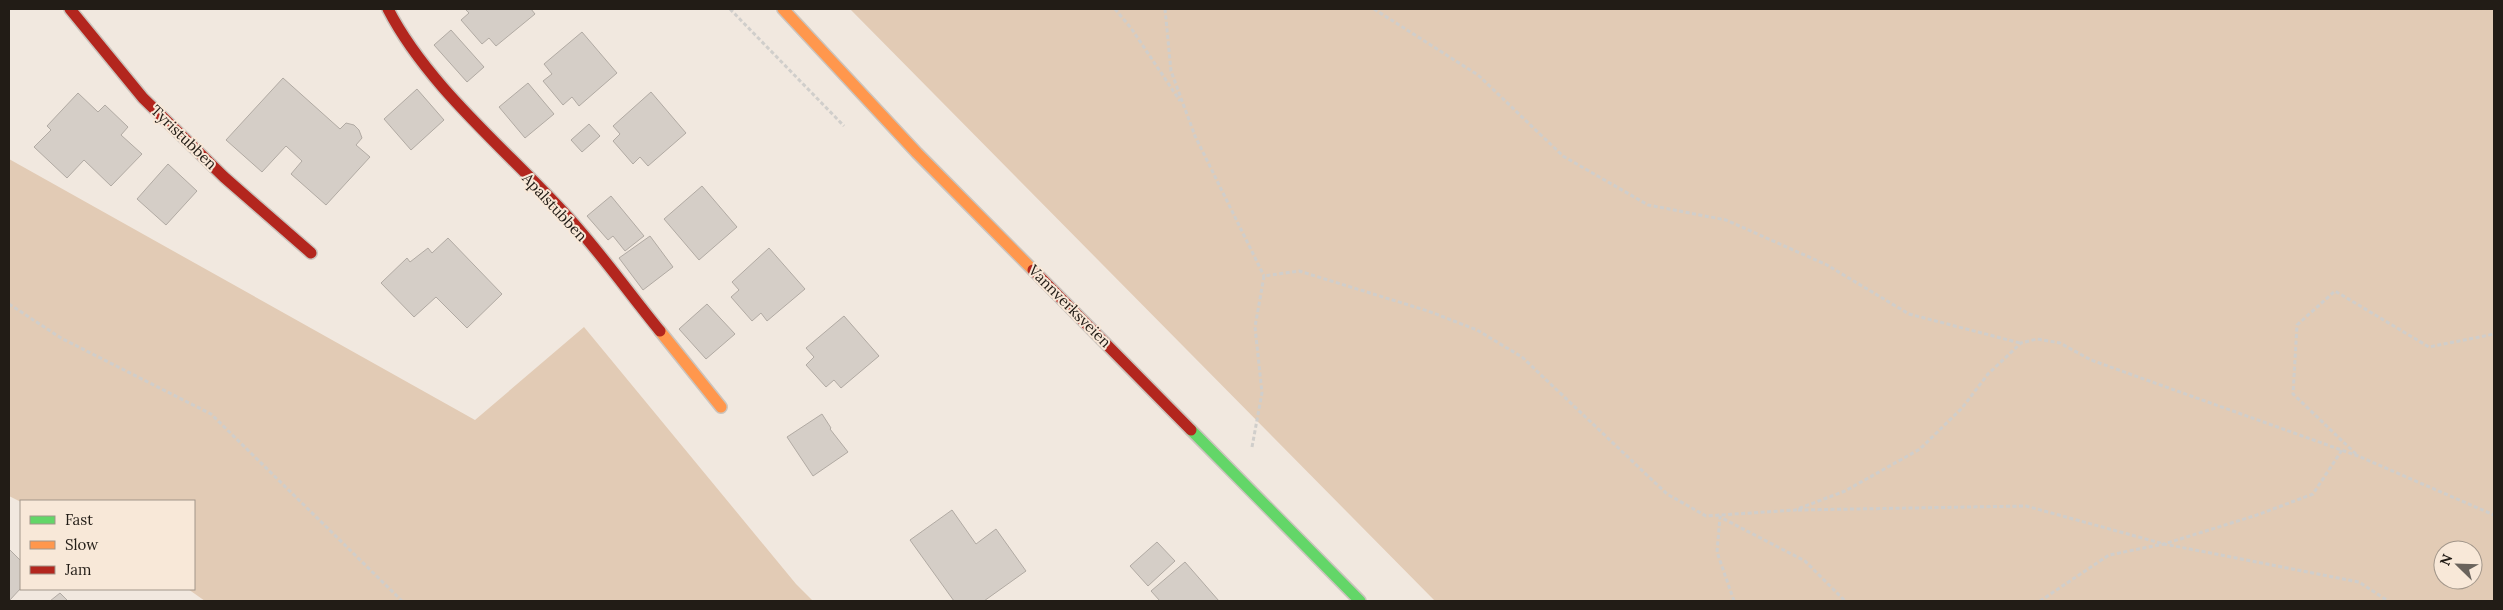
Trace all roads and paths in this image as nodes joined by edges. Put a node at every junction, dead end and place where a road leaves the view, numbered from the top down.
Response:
1 (70, 9) edge
2 (388, 9) edge
3 (783, 9) edge
4 (1115, 9) edge
5 (1165, 9) edge
6 (1374, 9) edge
7 (1184, 106) junction
8 (311, 252) dead end
9 (1264, 276) junction
10 (9, 304) edge
11 (2494, 334) edge
12 (2020, 343) junction
13 (721, 407) dead end
14 (2342, 450) junction
15 (2358, 456) junction
16 (1234, 472) junction
17 (1795, 510) junction
18 (2494, 516) edge
19 (1720, 517) junction
20 (2164, 544) junction
21 (402, 601) edge
22 (1360, 601) edge
23 (1734, 601) edge
24 (1846, 601) edge
25 (2040, 601) edge
26 (2388, 601) edge

1 - 8 street, Tyristubben
2 - 13 street, Apalstubben
3 - 16 street, Vannverksveien
4 - 7 path
5 - 7 path
6 - 12 path
7 - 9 path
9 - 16 path
9 - 19 path
10 - 21 path
11 - 15 path
12 - 14 path
12 - 17 path
14 - 15 path
14 - 20 path
15 - 18 path
16 - 22 street, Vannverksveien
17 - 19 path
17 - 20 path
19 - 23 path
19 - 24 path
20 - 25 path
20 - 26 path

